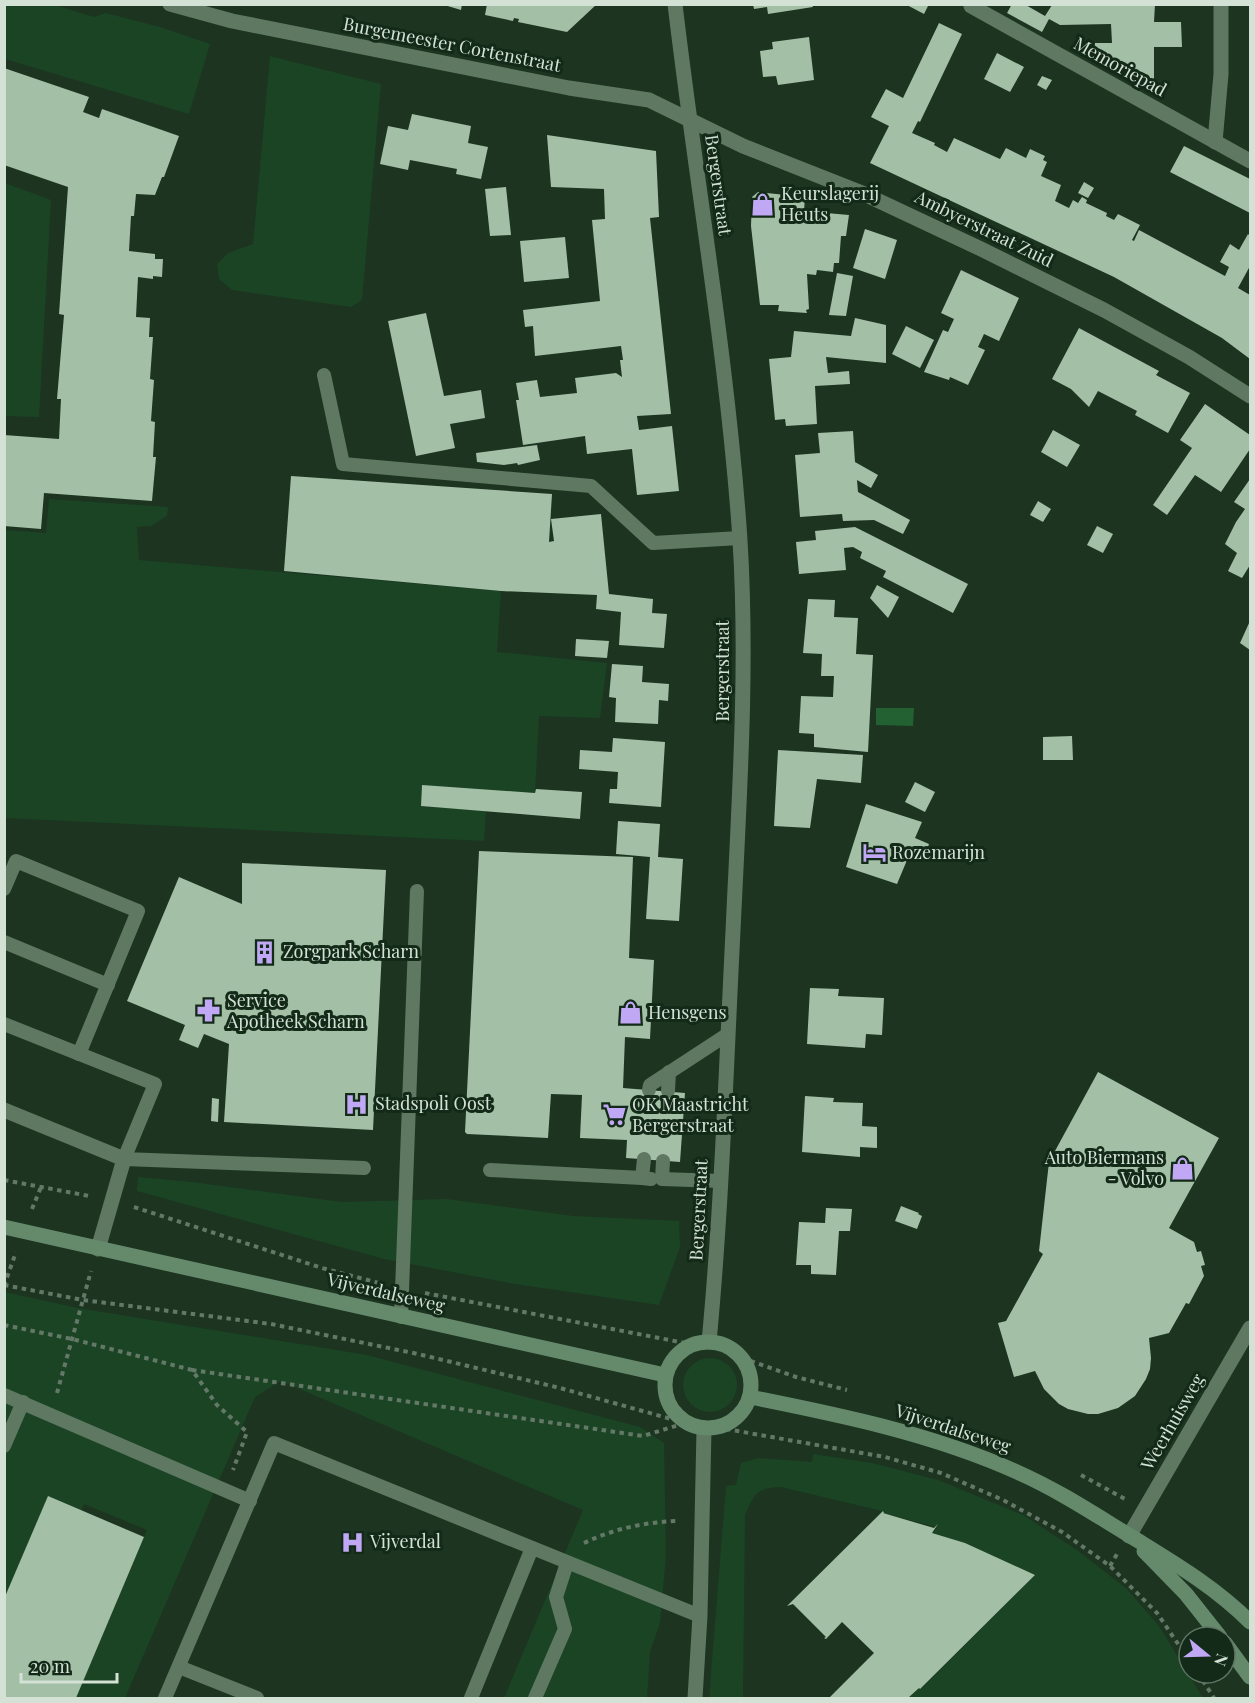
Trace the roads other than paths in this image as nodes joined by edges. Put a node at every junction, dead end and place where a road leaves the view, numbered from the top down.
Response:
1 (170, 4) edge
2 (675, 4) edge
3 (1221, 4) edge
4 (971, 6) edge
5 (690, 119) junction
6 (1215, 142) junction
7 (1251, 160) edge
8 (324, 375) dead end
9 (1251, 396) edge
10 (740, 538) junction
11 (4, 889) edge
12 (417, 891) dead end
13 (4, 942) edge
14 (108, 985) junction
15 (4, 1024) edge
16 (728, 1034) junction
17 (79, 1054) junction
18 (669, 1072) junction
19 (649, 1090) dead end
20 (668, 1091) dead end
21 (4, 1110) edge
22 (124, 1159) junction
23 (644, 1159) dead end
24 (663, 1161) dead end
25 (364, 1168) dead end
26 (490, 1170) dead end
27 (642, 1178) junction
28 (662, 1179) junction
29 (720, 1181) junction
30 (4, 1227) edge
31 (98, 1249) junction
32 (402, 1317) junction
33 (1251, 1328) edge
34 (709, 1342) junction
35 (665, 1375) junction
36 (4, 1395) edge
37 (750, 1397) junction
38 (23, 1402) junction
39 (704, 1429) junction
40 (4, 1446) edge
41 (249, 1501) junction
42 (1129, 1536) junction
43 (532, 1548) junction
44 (567, 1563) junction
45 (700, 1616) junction
46 (1251, 1622) edge
47 (1211, 1625) edge
48 (1237, 1659) edge
49 (179, 1667) junction
50 (1251, 1677) edge
51 (165, 1698) edge
52 (257, 1698) edge
53 (471, 1698) edge
54 (536, 1698) edge
55 (695, 1698) edge

1 - 5 street, Burgemeester Cortenstraat
2 - 5 street, Bergerstraat
3 - 6 street
4 - 6 street, Memoriepad
5 - 9 street, Ambyerstraat Zuid
5 - 10 street, Bergerstraat
6 - 7 street, Memoriepad
8 - 10 lane
10 - 16 street, Bergerstraat
11 - 14 lane
12 - 32 lane
13 - 14 lane
14 - 17 lane
15 - 17 lane
16 - 18 lane
16 - 29 street, Bergerstraat
17 - 22 lane
18 - 19 lane
18 - 20 lane
21 - 22 street
22 - 25 lane
22 - 31 street
23 - 27 lane
24 - 28 lane
26 - 27 lane
27 - 28 lane
28 - 29 lane
29 - 34 street, Bergerstraat
30 - 31 main road, Vijverdalseweg
31 - 32 main road, Vijverdalseweg
32 - 35 main road, Vijverdalseweg
33 - 42 street, Weerhuisweg
34 - 35 main road
34 - 37 main road
35 - 39 main road
36 - 38 lane
37 - 39 main road
37 - 42 main road, Vijverdalseweg
38 - 40 lane
38 - 41 lane
39 - 45 street
41 - 43 lane
41 - 49 lane
42 - 46 main road, Vijverdalseweg
42 - 47 main road, Vijverdalseweg
43 - 44 lane
43 - 53 lane
44 - 45 lane
44 - 54 lane
45 - 55 street
48 - 50 main road
49 - 51 lane
49 - 52 lane

